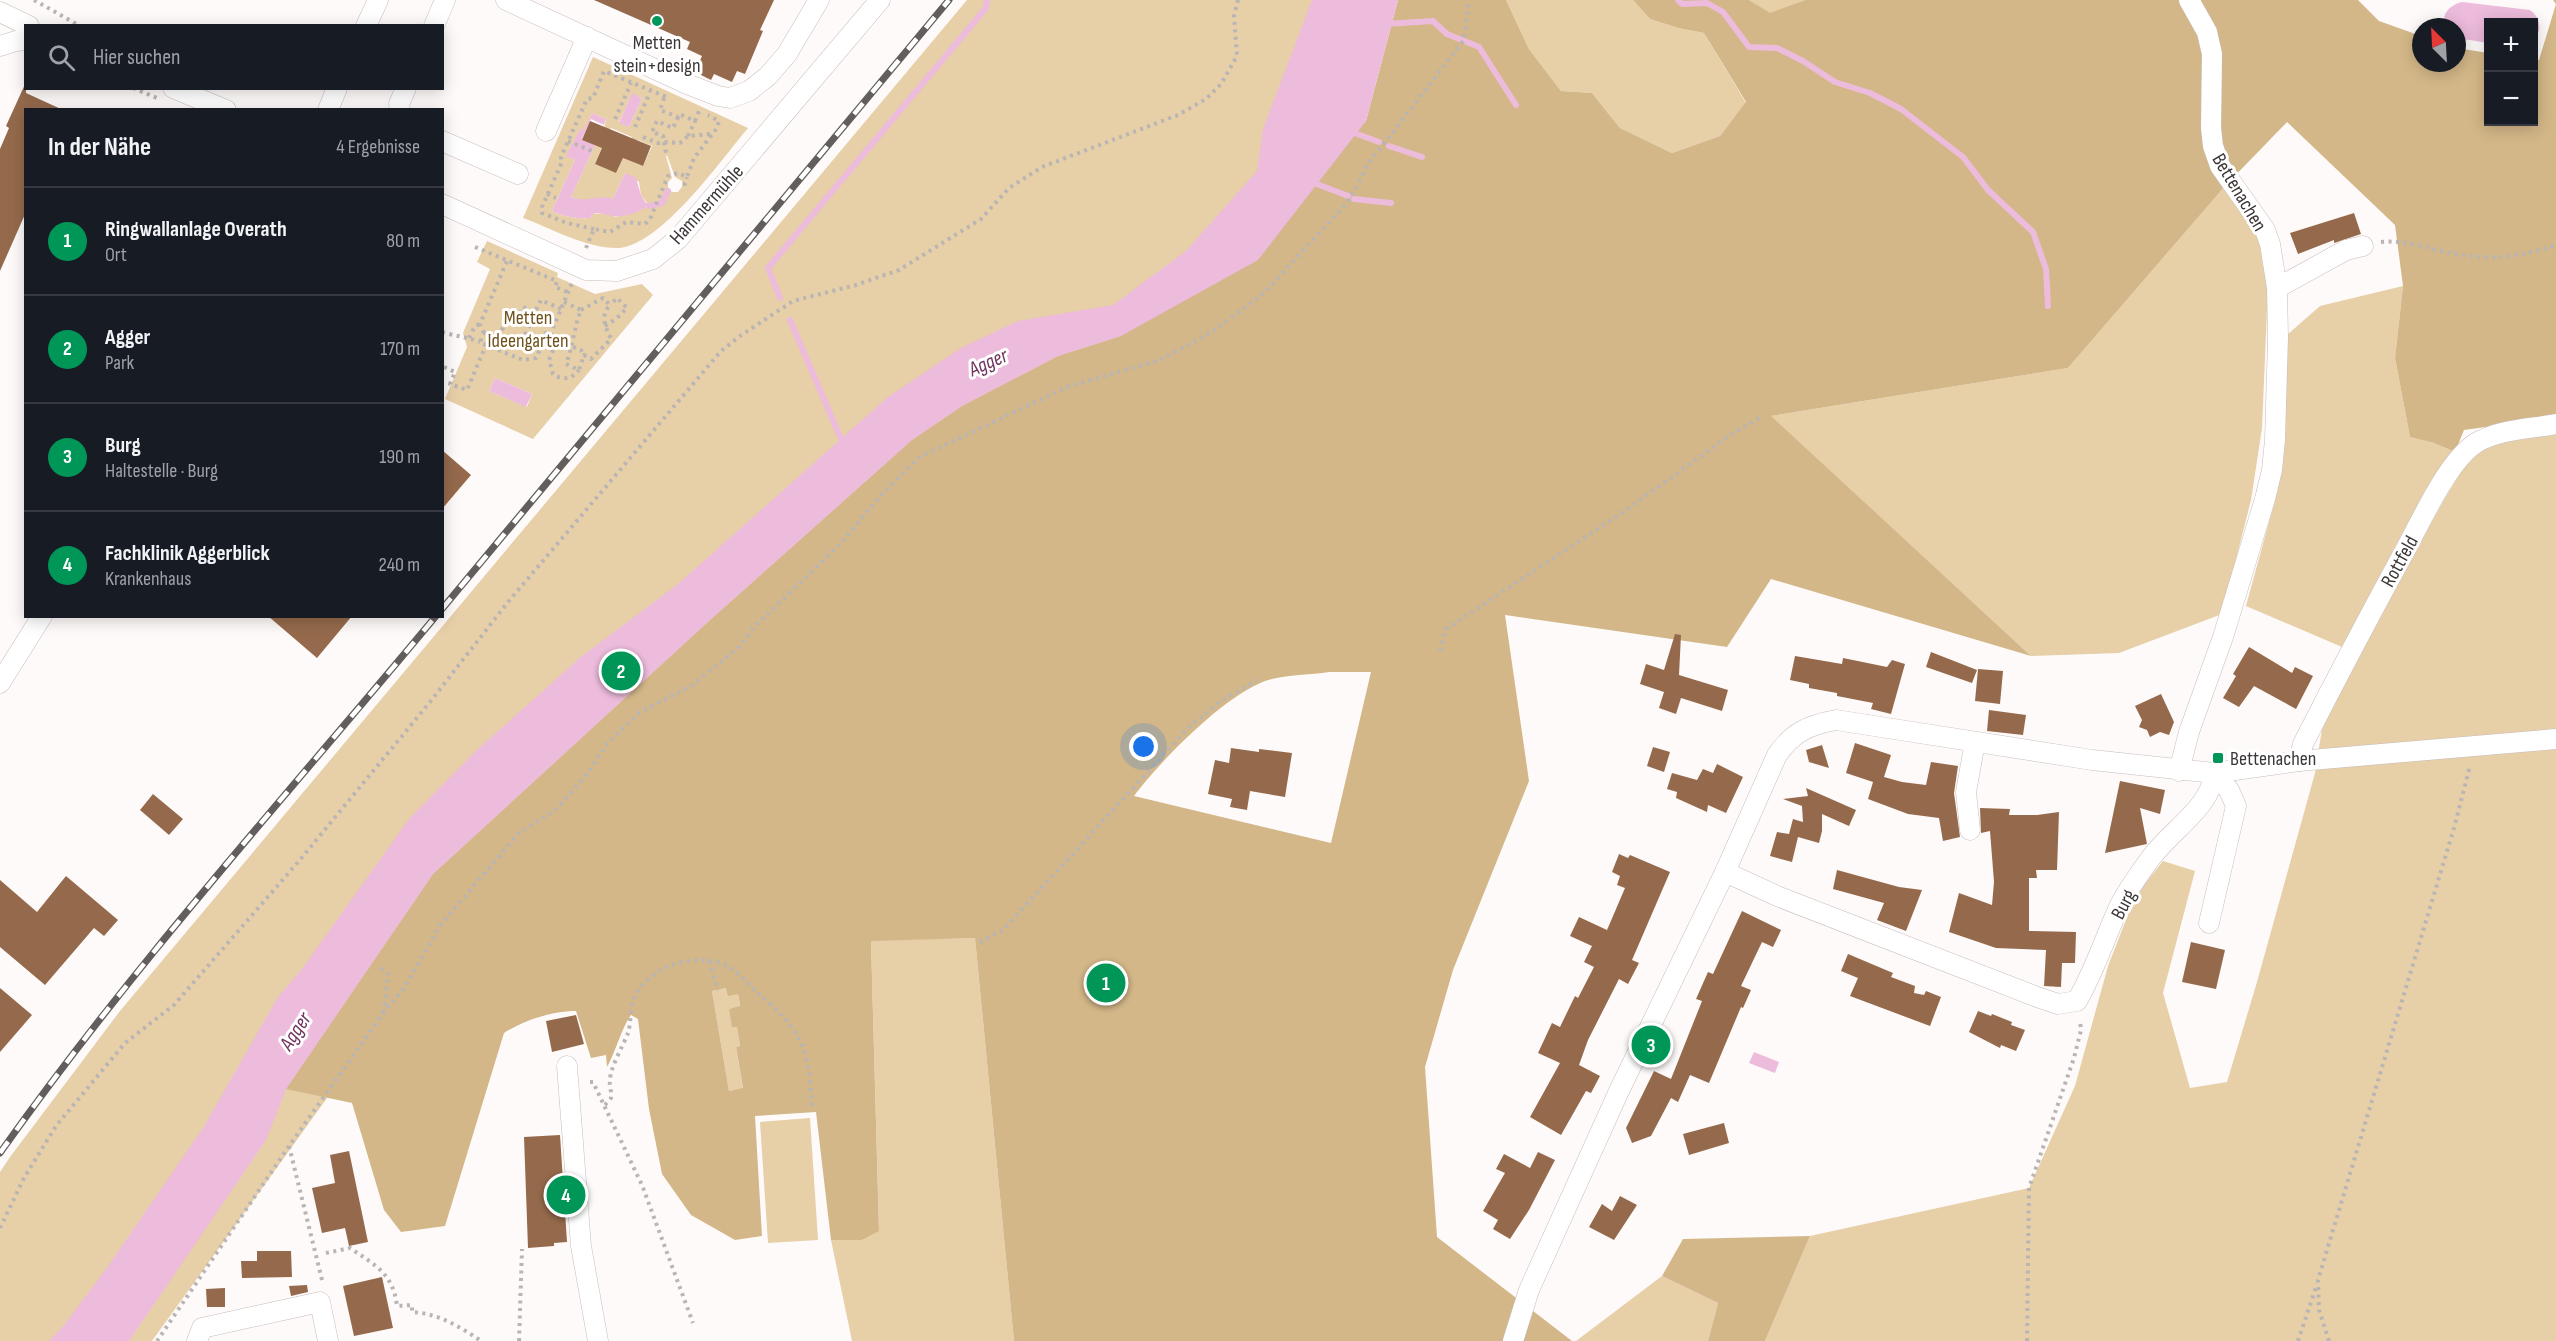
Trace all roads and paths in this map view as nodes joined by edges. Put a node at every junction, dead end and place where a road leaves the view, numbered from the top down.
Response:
1 (34, 0) edge
2 (378, 0) edge
3 (445, 0) edge
4 (506, 0) edge
5 (819, 0) edge
6 (880, 0) edge
7 (1238, 0) edge
8 (1469, 0) edge
9 (2189, 0) edge
10 (0, 12) edge
11 (25, 24) edge
12 (77, 24) edge
13 (367, 24) edge
14 (435, 24) edge
15 (587, 37) junction
16 (24, 40) edge
17 (0, 46) edge
18 (632, 83) junction
19 (178, 90) edge
20 (336, 90) edge
21 (405, 90) edge
22 (650, 92) junction
23 (664, 98) junction
24 (677, 102) dead end
25 (221, 108) edge
26 (329, 108) edge
27 (400, 108) edge
28 (702, 112) dead end
29 (678, 117) junction
30 (615, 119) dead end
31 (695, 121) junction
32 (718, 125) dead end
33 (634, 127) dead end
34 (546, 131) dead end
35 (711, 134) junction
36 (688, 136) junction
37 (643, 137) dead end
38 (444, 142) edge
39 (571, 142) junction
40 (664, 142) junction
41 (592, 151) dead end
42 (666, 153) dead end
43 (518, 174) dead end
44 (687, 177) junction
45 (683, 184) dead end
46 (548, 194) junction
47 (556, 198) dead end
48 (444, 205) edge
49 (594, 229) junction
50 (2556, 245) edge
51 (2362, 246) joint
52 (475, 247) dead end
53 (507, 261) junction
54 (579, 266) junction
55 (2277, 288) junction
56 (568, 292) dead end
57 (610, 305) junction
58 (561, 309) junction
59 (581, 310) junction
60 (519, 315) junction
61 (480, 324) junction
62 (605, 326) junction
63 (444, 333) edge
64 (484, 333) junction
65 (550, 335) junction
66 (470, 338) junction
67 (480, 342) junction
68 (543, 342) junction
69 (486, 345) junction
70 (551, 346) junction
71 (573, 346) junction
72 (584, 355) junction
73 (444, 367) dead end
74 (579, 370) junction
75 (1761, 417) dead end
76 (2556, 424) edge
77 (41, 618) edge
78 (1440, 651) dead end
79 (1257, 680) dead end
80 (0, 683) edge
81 (2556, 739) edge
82 (1975, 742) junction
83 (2471, 747) junction
84 (2299, 761) junction
85 (2179, 771) junction
86 (2214, 773) junction
87 (1970, 830) dead end
88 (1725, 872) junction
89 (2209, 923) dead end
90 (980, 942) dead end
91 (709, 961) junction
92 (381, 968) dead end
93 (718, 990) dead end
94 (2077, 1001) junction
95 (384, 1012) junction
96 (567, 1066) dead end
97 (588, 1092) dead end
98 (605, 1105) junction
99 (812, 1110) dead end
100 (289, 1146) junction
101 (0, 1228) edge
102 (522, 1249) dead end
103 (326, 1253) dead end
104 (2318, 1280) junction
105 (320, 1302) junction
106 (693, 1323) dead end
107 (157, 1341) edge
108 (197, 1341) edge
109 (328, 1341) edge
110 (481, 1341) edge
111 (519, 1341) edge
112 (598, 1341) edge
113 (1513, 1341) edge
114 (2027, 1341) edge
115 (2298, 1341) edge
116 (2329, 1341) edge

1 - 12 path
2 - 13 street
3 - 14 street
4 - 15 street
5 - 15 street
6 - 54 street, Hammermühle
7 - 101 path
8 - 95 path
9 - 55 street, Bettenachen
10 - 11 street
15 - 34 street
16 - 17 street
18 - 22 path
18 - 30 path
18 - 39 path
19 - 25 street
20 - 26 street
21 - 27 street
22 - 23 path
22 - 33 path
23 - 24 path
23 - 29 path
28 - 31 path
29 - 31 path
29 - 40 path
31 - 36 path
32 - 35 path
35 - 36 path
35 - 44 path
36 - 40 path
37 - 40 path
38 - 43 street
39 - 41 path
39 - 46 path
40 - 42 path
44 - 45 path
44 - 49 path
46 - 47 path
46 - 49 path
48 - 54 street, Hammermühle
49 - 54 path
50 - 51 path
51 - 55 street
52 - 53 path
53 - 56 path
53 - 61 path
55 - 85 street, Bettenachen
57 - 59 path
57 - 62 path
57 - 62 path
58 - 59 path
58 - 60 path
58 - 65 path
59 - 71 path
60 - 64 path
60 - 68 path
61 - 64 path
61 - 66 path
62 - 72 path
63 - 66 path
64 - 67 path
65 - 68 path
65 - 70 path
66 - 67 path
67 - 69 path
68 - 69 path
68 - 70 path
69 - 73 path
70 - 74 path
71 - 72 path
71 - 74 path
72 - 74 path
75 - 78 path
76 - 84 street, Rottfeld
77 - 80 street
79 - 90 path
81 - 83 street
82 - 85 street
82 - 87 street
82 - 88 street
83 - 84 street
83 - 104 path
84 - 86 street
85 - 86 street
86 - 89 street
86 - 94 street, Burg
88 - 94 street
88 - 113 street
91 - 93 path
91 - 98 path
91 - 99 path
92 - 95 path
94 - 114 path
95 - 100 path
96 - 112 street
97 - 98 path
98 - 106 path
100 - 105 path
100 - 107 path
102 - 111 path
103 - 110 path
104 - 115 path
104 - 116 path
105 - 108 street
105 - 109 street

